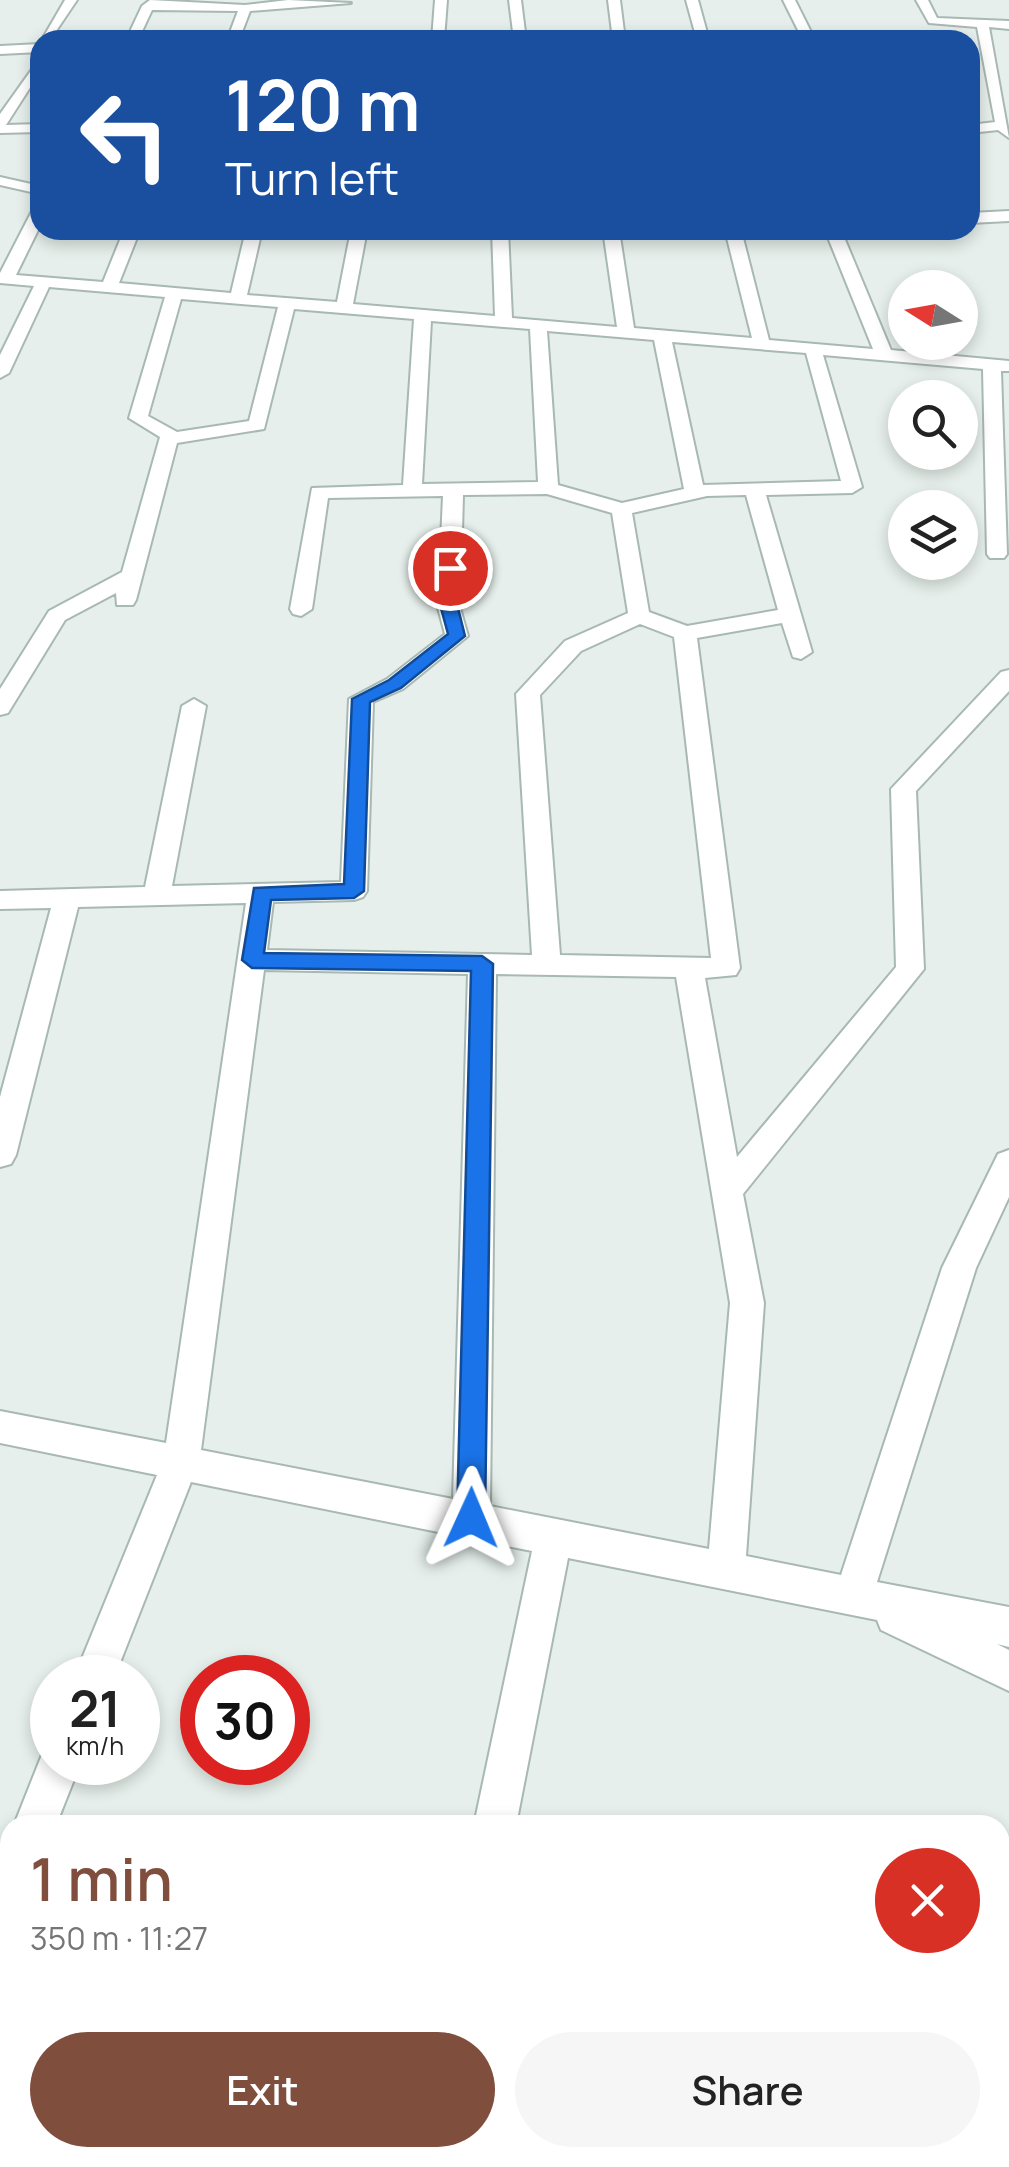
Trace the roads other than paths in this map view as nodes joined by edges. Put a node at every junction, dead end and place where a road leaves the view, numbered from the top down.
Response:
1 (71, 0) edge
2 (441, 0) edge
3 (515, 0) edge
4 (614, 0) edge
5 (692, 0) edge
6 (789, 0) edge
7 (922, 0) edge
8 (153, 3) edge
9 (261, 4) edge
10 (344, 6) edge
11 (245, 8) junction
12 (982, 23) junction
13 (1009, 25) edge
14 (331, 26) dead end
15 (51, 30) edge
16 (138, 30) edge
17 (237, 30) edge
18 (327, 30) edge
19 (439, 30) edge
20 (519, 30) edge
21 (618, 30) edge
22 (701, 30) edge
23 (804, 30) edge
24 (30, 48) edge
25 (0, 50) edge
26 (30, 78) edge
27 (0, 127) edge
28 (30, 128) edge
29 (980, 129) edge
30 (1005, 130) edge
31 (0, 181) edge
32 (30, 188) edge
33 (1009, 216) edge
34 (980, 217) edge
35 (30, 229) edge
36 (128, 240) edge
37 (252, 240) edge
38 (357, 240) edge
39 (500, 240) edge
40 (612, 240) edge
41 (736, 240) edge
42 (837, 240) edge
43 (3, 278) edge
44 (44, 282) junction
45 (109, 287) junction
46 (174, 293) junction
47 (238, 298) junction
48 (287, 303) junction
49 (344, 308) junction
50 (423, 315) junction
51 (504, 322) junction
52 (538, 325) junction
53 (626, 332) junction
54 (662, 336) junction
55 (762, 344) junction
56 (813, 349) junction
57 (884, 355) junction
58 (1001, 366) edge
59 (0, 372) edge
60 (168, 439) junction
61 (548, 488) junction
62 (754, 489) junction
63 (412, 490) junction
64 (453, 490) junction
65 (694, 492) junction
66 (620, 509) junction
67 (997, 554) dead end
68 (301, 609) dead end
69 (790, 615) junction
70 (639, 616) junction
71 (685, 633) junction
72 (800, 652) dead end
73 (1009, 677) edge
74 (194, 706) dead end
75 (0, 708) edge
76 (262, 893) junction
77 (157, 896) junction
78 (67, 898) junction
79 (0, 900) edge
80 (252, 960) junction
81 (482, 964) junction
82 (547, 965) junction
83 (689, 968) junction
84 (0, 1155) edge
85 (1009, 1163) edge
86 (728, 1190) junction
87 (0, 1427) edge
88 (180, 1462) junction
89 (471, 1518) junction
90 (554, 1534) junction
91 (726, 1568) junction
92 (853, 1596) junction
93 (1009, 1627) edge
94 (103, 1655) edge
95 (1009, 1671) edge
96 (51, 1785) edge
97 (39, 1815) edge
98 (497, 1815) edge

1 - 15 street
2 - 19 street
3 - 20 street
4 - 21 street
5 - 22 street
6 - 23 street
7 - 12 street
8 - 11 street
8 - 16 street
9 - 10 street
9 - 11 street
11 - 17 street
12 - 13 street
12 - 30 street
14 - 18 street
24 - 25 street
26 - 27 street
27 - 28 street
29 - 30 street
31 - 32 street
33 - 34 street
35 - 43 street
36 - 45 street
37 - 47 street
38 - 49 street
39 - 51 street
40 - 53 street
41 - 55 street
42 - 57 street
43 - 44 street
44 - 45 street
44 - 59 street
45 - 46 street
46 - 47 street
46 - 60 street
47 - 48 street
48 - 49 street
48 - 60 street
49 - 50 street
50 - 51 street
50 - 63 street
51 - 52 street
52 - 53 street
52 - 61 street
53 - 54 street
54 - 55 street
54 - 65 street
55 - 56 street
56 - 57 street
56 - 62 street
57 - 58 street
58 - 67 street
60 - 75 street
61 - 64 street
61 - 66 street
62 - 65 street
62 - 69 street
63 - 64 street
63 - 68 street
64 - 76 street
65 - 66 street
66 - 70 street
69 - 71 street
69 - 72 street
70 - 71 street
70 - 82 street
71 - 83 street
73 - 86 street
74 - 77 street
76 - 77 street
76 - 80 street
77 - 78 street
78 - 79 street
78 - 84 street
80 - 81 street
80 - 88 street
81 - 82 street
81 - 89 street
82 - 83 street
83 - 86 street
85 - 92 street
86 - 91 street
87 - 88 street
88 - 89 street
88 - 94 street
89 - 90 street
90 - 91 street
90 - 98 street
91 - 92 street
92 - 93 street
92 - 95 street
96 - 97 street

